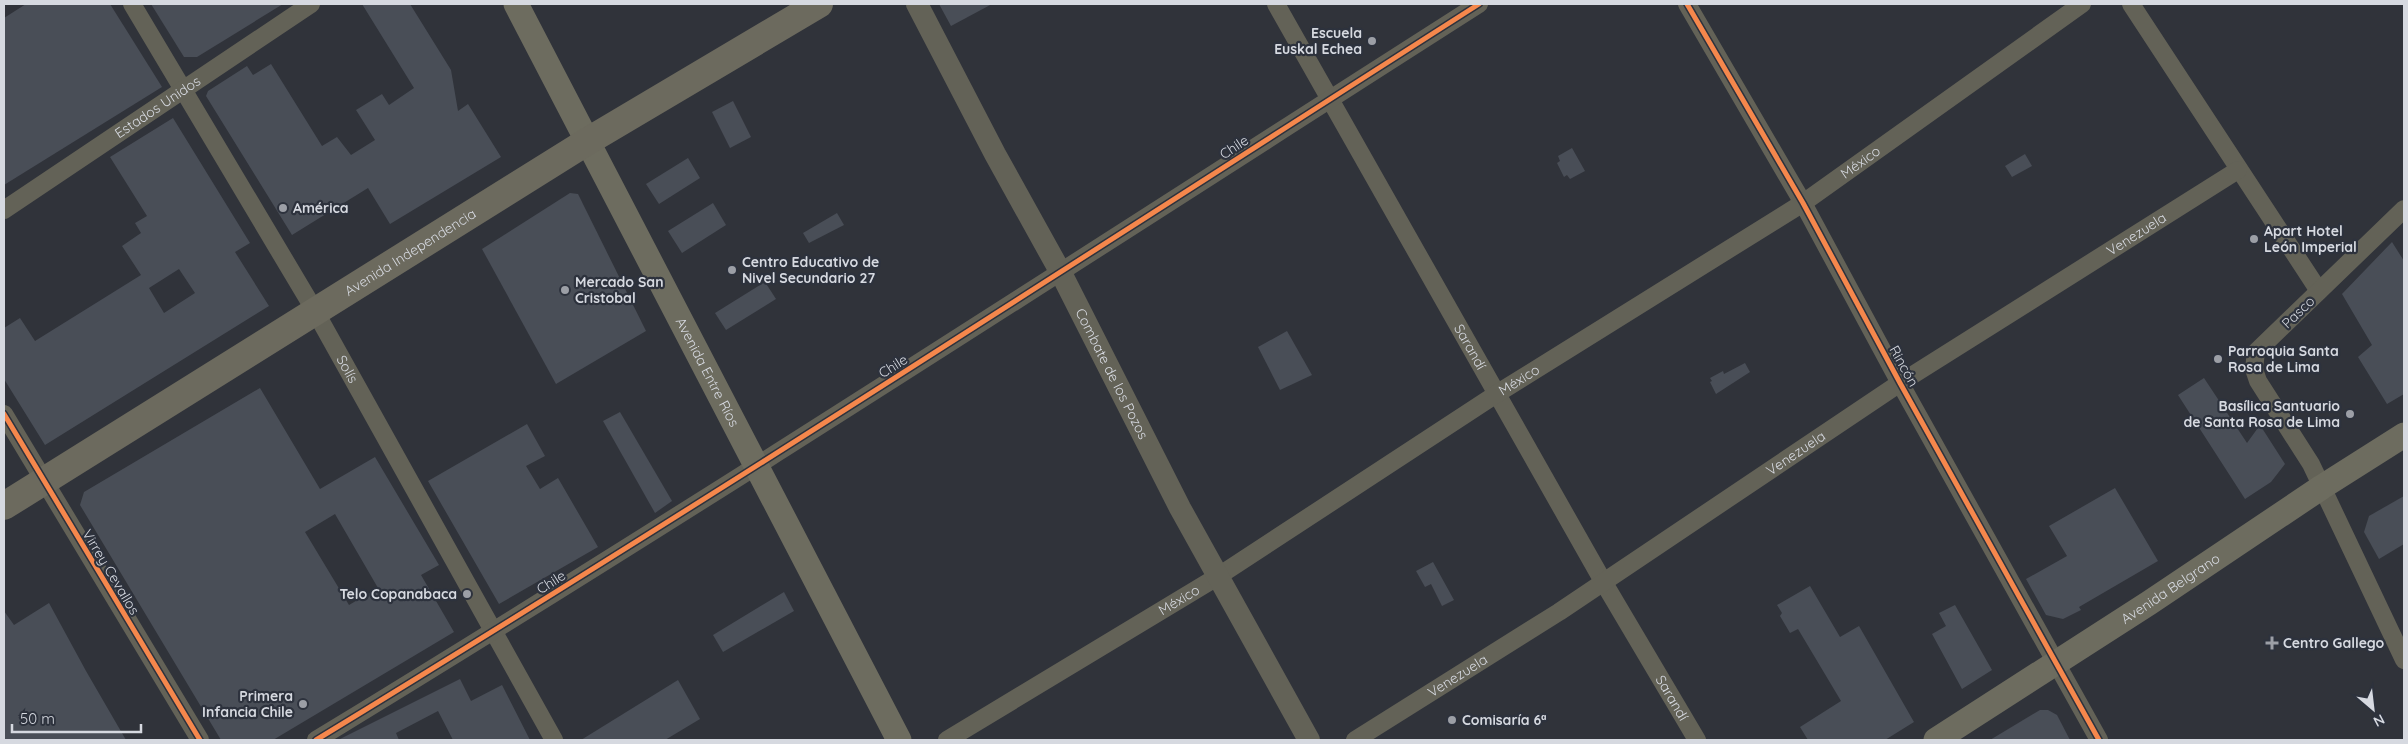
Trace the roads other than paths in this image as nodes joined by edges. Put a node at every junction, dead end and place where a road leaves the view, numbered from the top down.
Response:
1 (132, 4) edge
2 (311, 4) edge
3 (516, 4) edge
4 (819, 4) edge
5 (917, 4) edge
6 (1276, 4) edge
7 (1479, 4) edge
8 (1687, 4) edge
9 (2082, 4) edge
10 (2131, 4) edge
11 (184, 90) junction
12 (1331, 99) junction
13 (588, 141) junction
14 (2238, 170) junction
15 (1803, 203) junction
16 (2404, 209) edge
17 (4, 210) edge
18 (1060, 273) junction
19 (2319, 291) junction
20 (315, 311) junction
21 (1900, 383) junction
22 (1498, 392) junction
23 (4, 414) edge
24 (2404, 435) edge
25 (757, 466) junction
26 (44, 481) junction
27 (2322, 487) junction
28 (4, 506) edge
29 (1217, 577) junction
30 (1604, 583) junction
31 (494, 632) junction
32 (2404, 660) edge
33 (2057, 662) junction
34 (200, 740) edge
35 (316, 740) edge
36 (554, 740) edge
37 (899, 740) edge
38 (947, 740) edge
39 (1309, 740) edge
40 (1356, 740) edge
41 (1697, 740) edge
42 (1936, 740) edge
43 (2099, 740) edge

1 - 11 street, Solís
2 - 11 street, Estados Unidos
3 - 13 main road, Avenida Entre Ríos
4 - 13 main road, Avenida Independencia
5 - 18 street, Combate de los Pozos
6 - 12 street, Sarandí
7 - 12 street, Chile
8 - 15 street, Rincón
9 - 15 street, México
10 - 14 street, Pasco
11 - 17 street, Estados Unidos
11 - 20 street, Solís
12 - 18 street, Chile
12 - 22 street, Sarandí
13 - 20 main road, Avenida Independencia
13 - 25 main road, Avenida Entre Ríos
14 - 19 street, Pasco
14 - 21 street, Venezuela
15 - 21 street, Rincón
15 - 22 street, México
16 - 19 street
18 - 25 street, Chile
18 - 29 street, Combate de los Pozos
19 - 27 street, Pasco
20 - 26 main road, Avenida Independencia
20 - 31 street, Solís
21 - 30 street, Venezuela
21 - 33 street, Rincón
22 - 29 street, México
22 - 30 street, Sarandí
23 - 26 street, Virrey Cevallos
24 - 27 main road, Avenida Belgrano
25 - 31 street, Chile
25 - 37 main road, Avenida Entre Ríos
26 - 28 main road, Avenida Independencia
26 - 34 street, Virrey Cevallos
27 - 32 street, Pasco
27 - 33 main road, Avenida Belgrano
29 - 38 street, México
29 - 39 street, Combate de los Pozos
30 - 40 street, Venezuela
30 - 41 street, Sarandí
31 - 35 street, Chile
31 - 36 street, Solís
33 - 42 main road, Avenida Belgrano
33 - 43 street, Rincón

